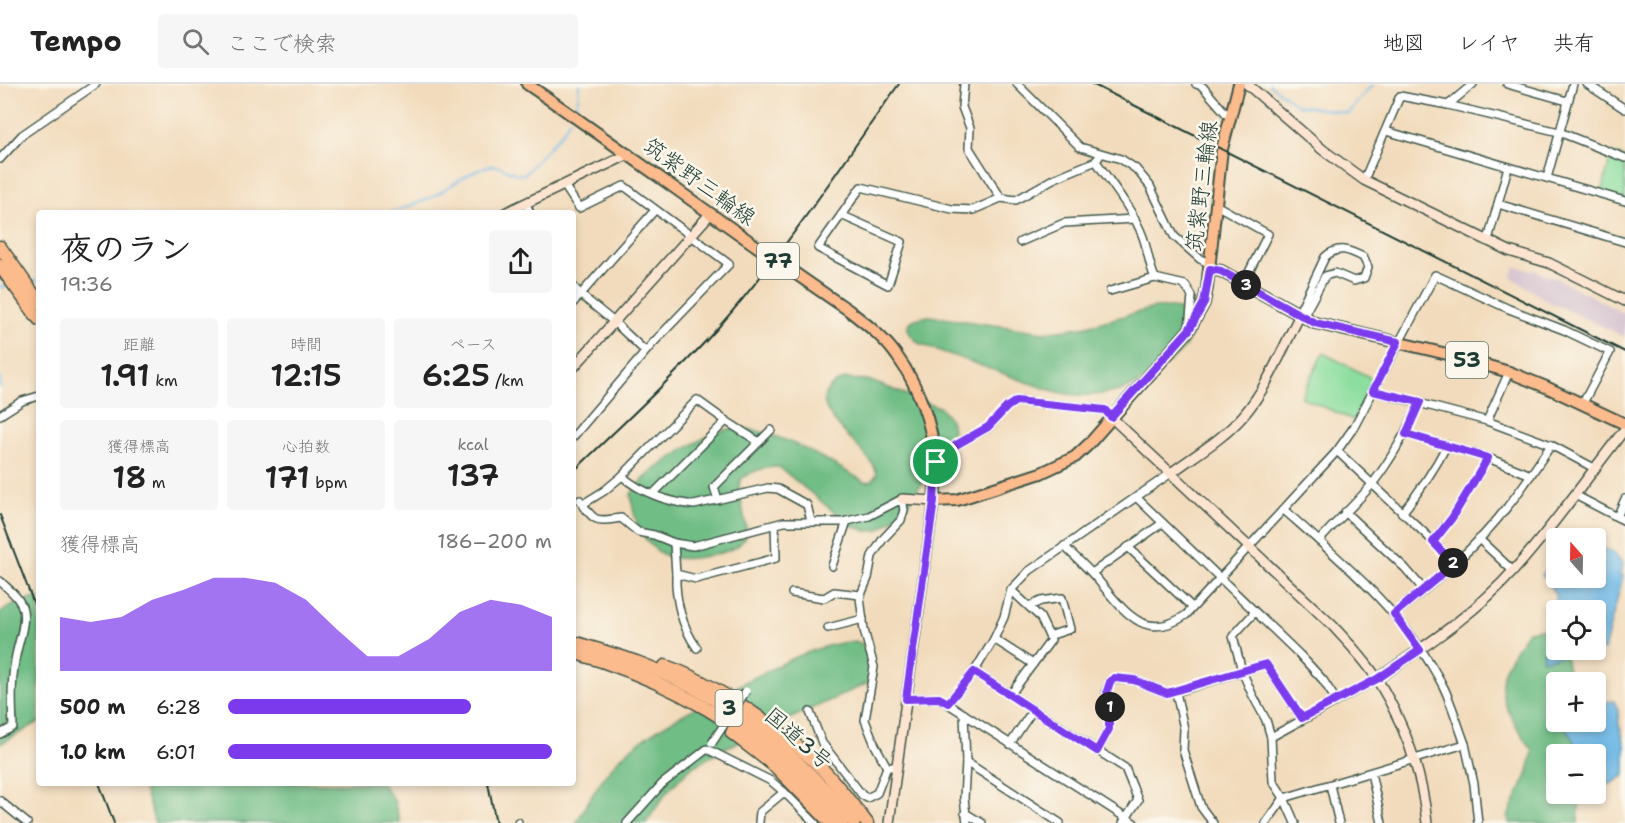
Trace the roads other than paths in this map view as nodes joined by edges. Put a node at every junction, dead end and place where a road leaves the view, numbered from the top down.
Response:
1 (96, 84) edge
2 (527, 84) edge
3 (964, 84) edge
4 (1017, 84) edge
5 (1196, 84) edge
6 (1239, 84) edge
7 (1247, 84) edge
8 (1473, 84) edge
9 (1507, 84) edge
10 (1573, 84) edge
11 (1587, 84) edge
12 (1568, 101) junction
13 (1448, 105) junction
14 (1625, 109) edge
15 (1229, 117) junction
16 (1386, 131) junction
17 (1559, 132) junction
18 (629, 154) junction
19 (1099, 157) junction
20 (1625, 158) edge
21 (0, 159) edge
22 (1508, 167) junction
23 (1547, 178) junction
24 (1364, 180) junction
25 (564, 185) junction
26 (1001, 198) junction
27 (1625, 201) edge
28 (1498, 204) junction
29 (1216, 205) junction
30 (528, 208) edge
31 (655, 210) junction
32 (710, 214) junction
33 (841, 215) junction
34 (1135, 219) junction
35 (692, 235) junction
36 (1488, 240) junction
37 (1020, 242) dead end
38 (1625, 243) edge
39 (0, 247) edge
40 (0, 266) edge
41 (1210, 266) junction
42 (14, 276) junction
43 (1155, 278) junction
44 (1243, 284) junction
45 (576, 290) edge
46 (1110, 291) dead end
47 (25, 292) junction
48 (580, 295) junction
49 (36, 300) edge
50 (576, 300) edge
51 (1625, 300) edge
52 (36, 314) edge
53 (1300, 316) junction
54 (614, 322) junction
55 (1189, 330) junction
56 (1398, 342) junction
57 (645, 351) junction
58 (576, 365) edge
59 (1509, 372) junction
60 (1373, 391) junction
61 (36, 397) edge
62 (1420, 402) junction
63 (1583, 403) junction
64 (0, 415) edge
65 (1111, 417) junction
66 (726, 421) junction
67 (1487, 421) junction
68 (1625, 424) edge
69 (1625, 429) edge
70 (771, 430) dead end
71 (576, 433) edge
72 (1406, 434) junction
73 (759, 442) junction
74 (1446, 445) junction
75 (1551, 445) junction
76 (1337, 451) junction
77 (1488, 458) junction
78 (936, 462) junction
79 (1594, 468) junction
80 (1171, 473) junction
81 (1531, 475) junction
82 (622, 476) junction
83 (1372, 484) junction
84 (653, 494) junction
85 (1575, 495) junction
86 (1137, 498) junction
87 (902, 499) junction
88 (1625, 499) edge
89 (718, 500) junction
90 (934, 501) junction
91 (1284, 510) junction
92 (1345, 512) junction
93 (1402, 513) junction
94 (1617, 517) junction
95 (847, 521) junction
96 (1625, 521) edge
97 (811, 522) junction
98 (1161, 524) junction
99 (775, 525) junction
100 (1479, 538) junction
101 (1318, 540) junction
102 (1433, 542) junction
103 (674, 543) junction
104 (1064, 546) junction
105 (1248, 546) junction
106 (1128, 547) junction
107 (1454, 564) junction
108 (832, 566) dead end
109 (1513, 571) junction
110 (1092, 573) junction
111 (676, 574) junction
112 (1220, 579) junction
113 (0, 581) edge
114 (1011, 590) junction
115 (1424, 590) junction
116 (792, 593) dead end
117 (861, 595) junction
118 (1030, 606) junction
119 (1192, 607) junction
120 (1254, 613) junction
121 (1394, 614) junction
122 (863, 619) junction
123 (828, 628) dead end
124 (1049, 636) junction
125 (994, 639) junction
126 (576, 643) edge
127 (589, 647) junction
128 (697, 648) dead end
129 (1420, 650) junction
130 (576, 653) edge
131 (600, 660) junction
132 (1033, 664) junction
133 (1242, 671) junction
134 (974, 672) junction
135 (1377, 679) junction
136 (746, 691) dead end
137 (1176, 692) junction
138 (1010, 695) junction
139 (906, 699) junction
140 (1336, 700) junction
141 (948, 703) junction
142 (1033, 710) junction
143 (810, 712) dead end
144 (963, 714) junction
145 (1302, 718) junction
146 (0, 734) edge
147 (1271, 737) junction
148 (1010, 744) junction
149 (1465, 744) junction
150 (710, 746) junction
151 (1097, 751) junction
152 (1415, 760) junction
153 (966, 762) junction
154 (891, 767) junction
155 (1371, 772) junction
156 (1330, 784) junction
157 (784, 792) junction
158 (1284, 798) junction
159 (0, 801) edge
160 (891, 810) junction
161 (965, 813) junction
162 (1124, 820) edge
163 (27, 823) edge
164 (627, 823) edge
165 (759, 823) edge
166 (815, 823) edge
167 (831, 823) edge
168 (842, 823) edge
169 (854, 823) edge
170 (868, 823) edge
171 (878, 823) edge
172 (889, 823) edge
173 (967, 823) edge
174 (982, 823) edge
175 (1060, 823) edge
176 (1134, 823) edge
177 (1213, 823) edge
178 (1266, 823) edge
179 (1294, 823) edge
180 (1339, 823) edge
181 (1382, 823) edge
182 (1427, 823) edge
183 (1478, 823) edge

1 - 21 street
2 - 18 main road, 筑紫野三輪線 / 77
3 - 26 street
4 - 19 street
5 - 15 street
6 - 15 main road, 筑紫野三輪線
7 - 24 street
8 - 13 street
9 - 12 street
10 - 12 street
11 - 14 street
12 - 17 street
13 - 16 street
13 - 17 street
15 - 29 main road, 筑紫野三輪線
16 - 22 street
16 - 24 street
17 - 20 street
17 - 23 street
18 - 25 street
18 - 32 main road, 筑紫野三輪線 / 77
19 - 26 street
19 - 34 street
19 - 41 street
22 - 23 street
22 - 28 street
23 - 27 street
24 - 36 street
25 - 30 street
25 - 31 street
26 - 33 street
28 - 36 street
28 - 38 street
29 - 41 main road, 筑紫野三輪線
29 - 44 street
31 - 35 street
31 - 48 street
32 - 35 street
32 - 78 main road, 筑紫野三輪線 / 77
33 - 33 street
34 - 37 street
34 - 43 street
35 - 54 street
35 - 57 street
36 - 51 street
39 - 42 highway
40 - 42 highway
41 - 44 main road, 53
41 - 55 main road, 筑紫野三輪線
42 - 47 highway
43 - 46 street
43 - 55 street
44 - 53 main road, 53
45 - 48 street
47 - 49 highway
47 - 52 highway
48 - 50 street
48 - 54 street
53 - 53 street
53 - 56 main road, 53
53 - 80 street
54 - 57 street
54 - 58 street
55 - 65 main road, 筑紫野三輪線
56 - 59 main road, 53
56 - 60 street
56 - 63 street
57 - 71 street
59 - 63 main road, 53
59 - 67 street
60 - 62 street
60 - 76 street
61 - 64 street
62 - 67 street
62 - 72 street
63 - 68 main road, 53
65 - 78 street
65 - 80 street
65 - 90 main road, 筑紫野三輪線
66 - 73 street
66 - 82 street
66 - 84 street
67 - 75 street
69 - 79 street
70 - 73 street
72 - 74 street
72 - 83 street
73 - 89 street
74 - 77 street
74 - 93 street
75 - 79 street
75 - 81 street
76 - 83 street
76 - 91 street
77 - 81 street
77 - 102 street
78 - 90 main road, 筑紫野三輪線 / 77
79 - 85 street
80 - 86 street
80 - 105 street
81 - 100 street
82 - 84 street
82 - 103 street
83 - 92 street
83 - 93 street
84 - 89 street
85 - 94 street
85 - 109 street
86 - 98 street
86 - 104 street
87 - 90 street
87 - 95 street
87 - 117 street
88 - 94 street
89 - 97 street
90 - 139 street
91 - 101 street
91 - 105 street
92 - 101 street
92 - 115 street
93 - 102 street
94 - 96 street
95 - 97 street
95 - 108 street
97 - 99 street
98 - 106 street
98 - 112 street
99 - 103 street
99 - 111 street
100 - 107 street
100 - 109 street
101 - 121 street
102 - 107 street
103 - 111 street
104 - 110 street
104 - 114 street
105 - 112 street
105 - 135 street
106 - 110 street
106 - 119 street
107 - 115 street
109 - 129 street
110 - 119 street
111 - 128 street
112 - 119 street
112 - 120 street
113 - 146 street
114 - 118 street
114 - 125 street
115 - 121 street
116 - 117 street
117 - 122 street
118 - 124 street
118 - 124 street
120 - 133 street
120 - 140 street
121 - 129 street
122 - 123 street
122 - 154 street
124 - 132 street
125 - 132 street
125 - 134 street
126 - 127 highway, 国道3号 / 3
127 - 169 highway, 国道3号 / 3
127 - 170 highway
129 - 135 street
129 - 149 street
130 - 131 highway, 国道3号 / 3
131 - 167 highway
131 - 168 highway, 国道3号 / 3
132 - 138 street
133 - 137 street
133 - 145 street
133 - 147 street
134 - 138 street
134 - 141 street
135 - 140 street
135 - 152 street
136 - 150 street, bridge
137 - 151 street
137 - 177 street
138 - 142 street
139 - 141 street
139 - 154 street
140 - 145 street
141 - 144 street
142 - 148 street
142 - 151 street
143 - 154 street
144 - 148 street
144 - 153 street
145 - 147 street
147 - 158 street
148 - 162 street
149 - 152 street
149 - 183 street
150 - 157 street
150 - 164 street
151 - 162 street
152 - 155 street
152 - 182 street
153 - 161 street
153 - 175 street
154 - 160 street
155 - 156 street
155 - 181 street
156 - 158 street
156 - 180 street
157 - 165 street
157 - 166 street
158 - 178 street
158 - 179 street
159 - 163 street
160 - 171 street
160 - 172 street
161 - 173 street
161 - 174 street
162 - 176 street

